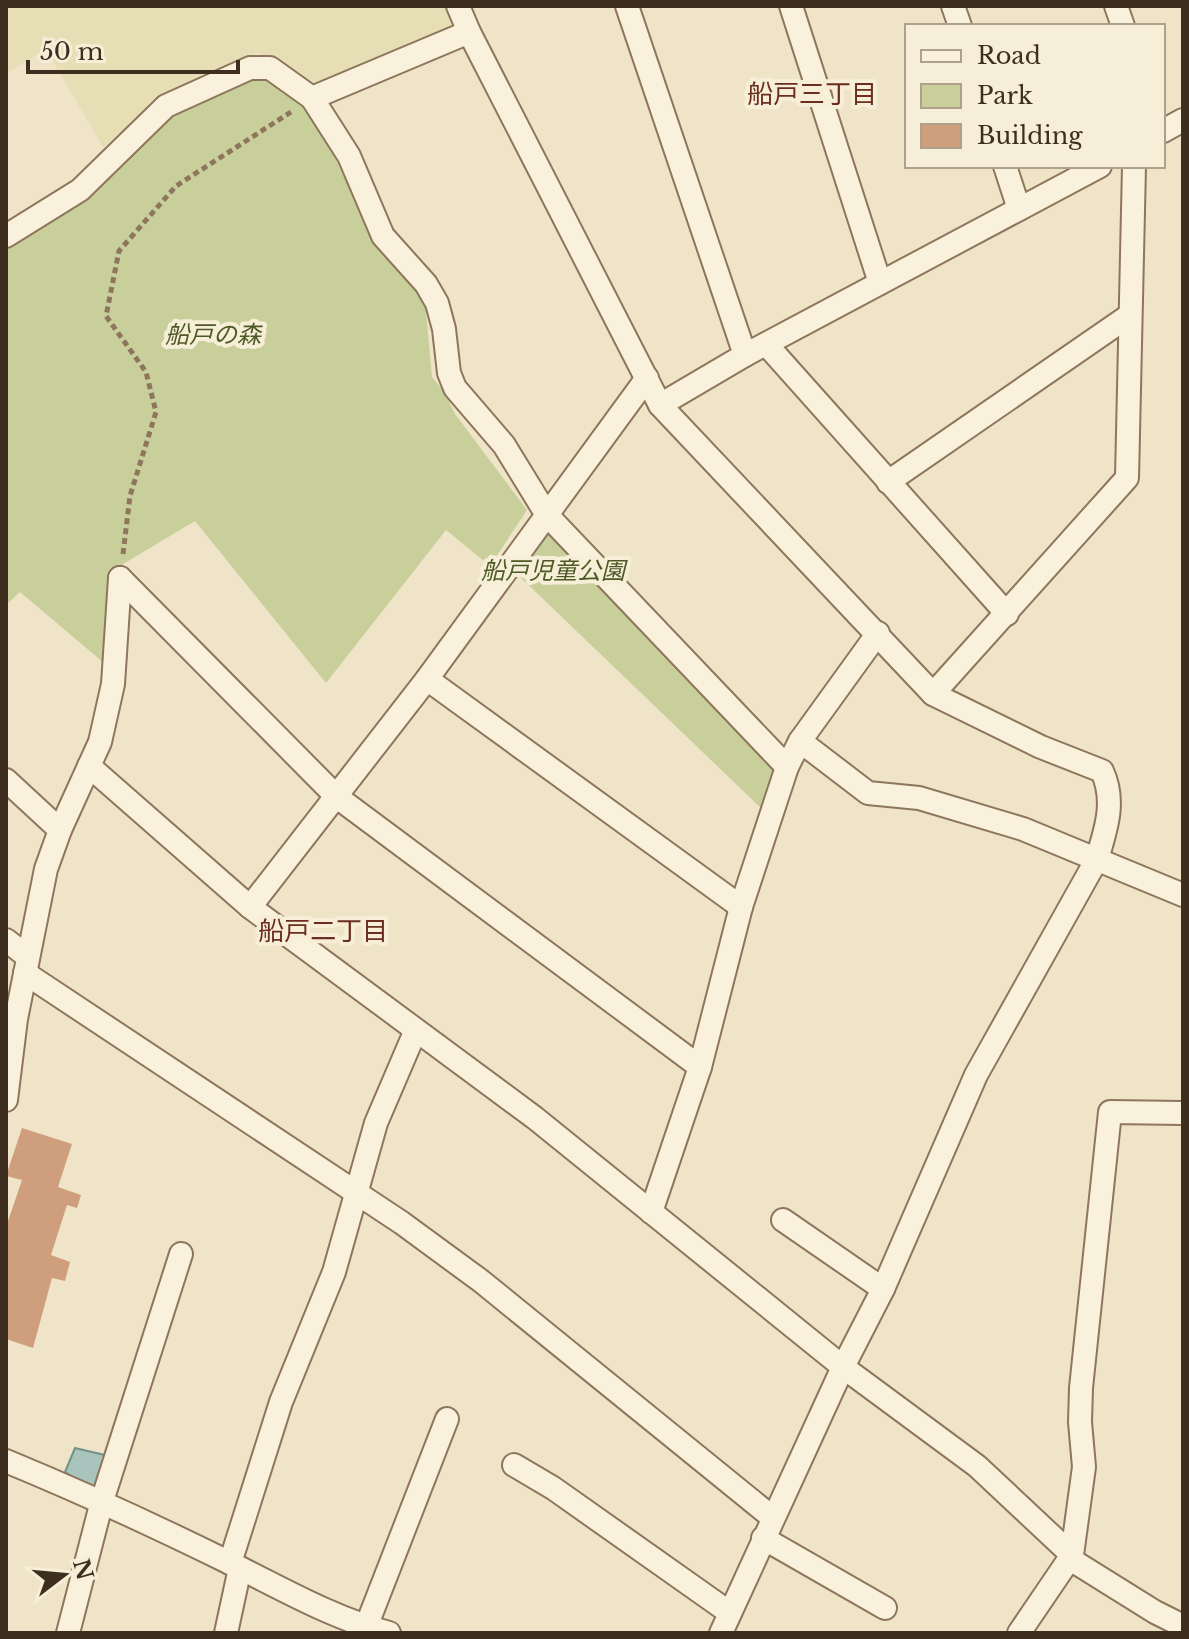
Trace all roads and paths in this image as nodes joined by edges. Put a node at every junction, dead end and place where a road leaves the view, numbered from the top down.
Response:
1 (458, 6) edge
2 (627, 6) edge
3 (791, 6) edge
4 (469, 32) junction
5 (312, 98) junction
6 (1183, 120) edge
7 (1165, 130) edge
8 (1006, 168) edge
9 (1096, 168) edge
10 (1134, 168) edge
11 (1019, 209) junction
12 (6, 236) edge
13 (880, 283) junction
14 (1130, 315) junction
15 (766, 344) junction
16 (745, 355) junction
17 (647, 378) junction
18 (660, 405) junction
19 (888, 482) junction
20 (547, 515) junction
21 (120, 578) junction
22 (1007, 614) junction
23 (878, 633) junction
24 (427, 679) junction
25 (933, 694) junction
26 (800, 741) junction
27 (89, 766) junction
28 (787, 767) junction
29 (6, 780) edge
30 (337, 797) junction
31 (60, 830) junction
32 (1097, 859) junction
33 (1183, 895) edge
34 (250, 907) junction
35 (741, 907) junction
36 (6, 940) edge
37 (26, 965) junction
38 (415, 1032) junction
39 (700, 1067) junction
40 (6, 1100) edge
41 (1183, 1113) edge
42 (356, 1194) junction
43 (651, 1212) junction
44 (783, 1220) dead end
45 (181, 1254) dead end
46 (883, 1289) junction
47 (843, 1367) junction
48 (447, 1419) dead end
49 (6, 1461) edge
50 (514, 1465) dead end
51 (102, 1501) junction
52 (768, 1528) junction
53 (1071, 1557) junction
54 (235, 1566) junction
55 (885, 1608) dead end
56 (726, 1623) edge
57 (1183, 1626) edge
58 (373, 1630) edge
59 (68, 1633) edge
60 (226, 1633) edge
61 (1019, 1633) edge

1 - 4 street
2 - 16 street
3 - 13 street
4 - 5 street
4 - 17 street
5 - 12 street
5 - 20 street
5 - 21 path
6 - 7 street
8 - 11 street
9 - 11 street
10 - 14 street
11 - 13 street
13 - 15 street
14 - 19 street
14 - 22 street
15 - 16 street
15 - 19 street
16 - 18 street
17 - 18 street
17 - 20 street
18 - 23 street
19 - 22 street
20 - 24 street
20 - 28 street
21 - 27 street
21 - 30 street
22 - 25 street
23 - 25 street
23 - 26 street
24 - 30 street
24 - 35 street
25 - 32 street
26 - 28 street
26 - 32 street
27 - 31 street
27 - 34 street
28 - 35 street
29 - 31 street
30 - 34 street
30 - 39 street
31 - 37 street
32 - 33 street
32 - 46 street
34 - 38 street
35 - 39 street
36 - 37 street
37 - 40 street
37 - 42 street
38 - 42 street
38 - 43 street
39 - 43 street
41 - 53 street
42 - 52 street
42 - 54 street
43 - 47 street
44 - 46 street
45 - 51 street
46 - 47 street
47 - 52 street
47 - 53 street
48 - 58 street
49 - 51 street
50 - 56 street
51 - 54 street
51 - 59 street
52 - 55 street
52 - 56 street
53 - 57 street
53 - 61 street
54 - 58 street
54 - 60 street

